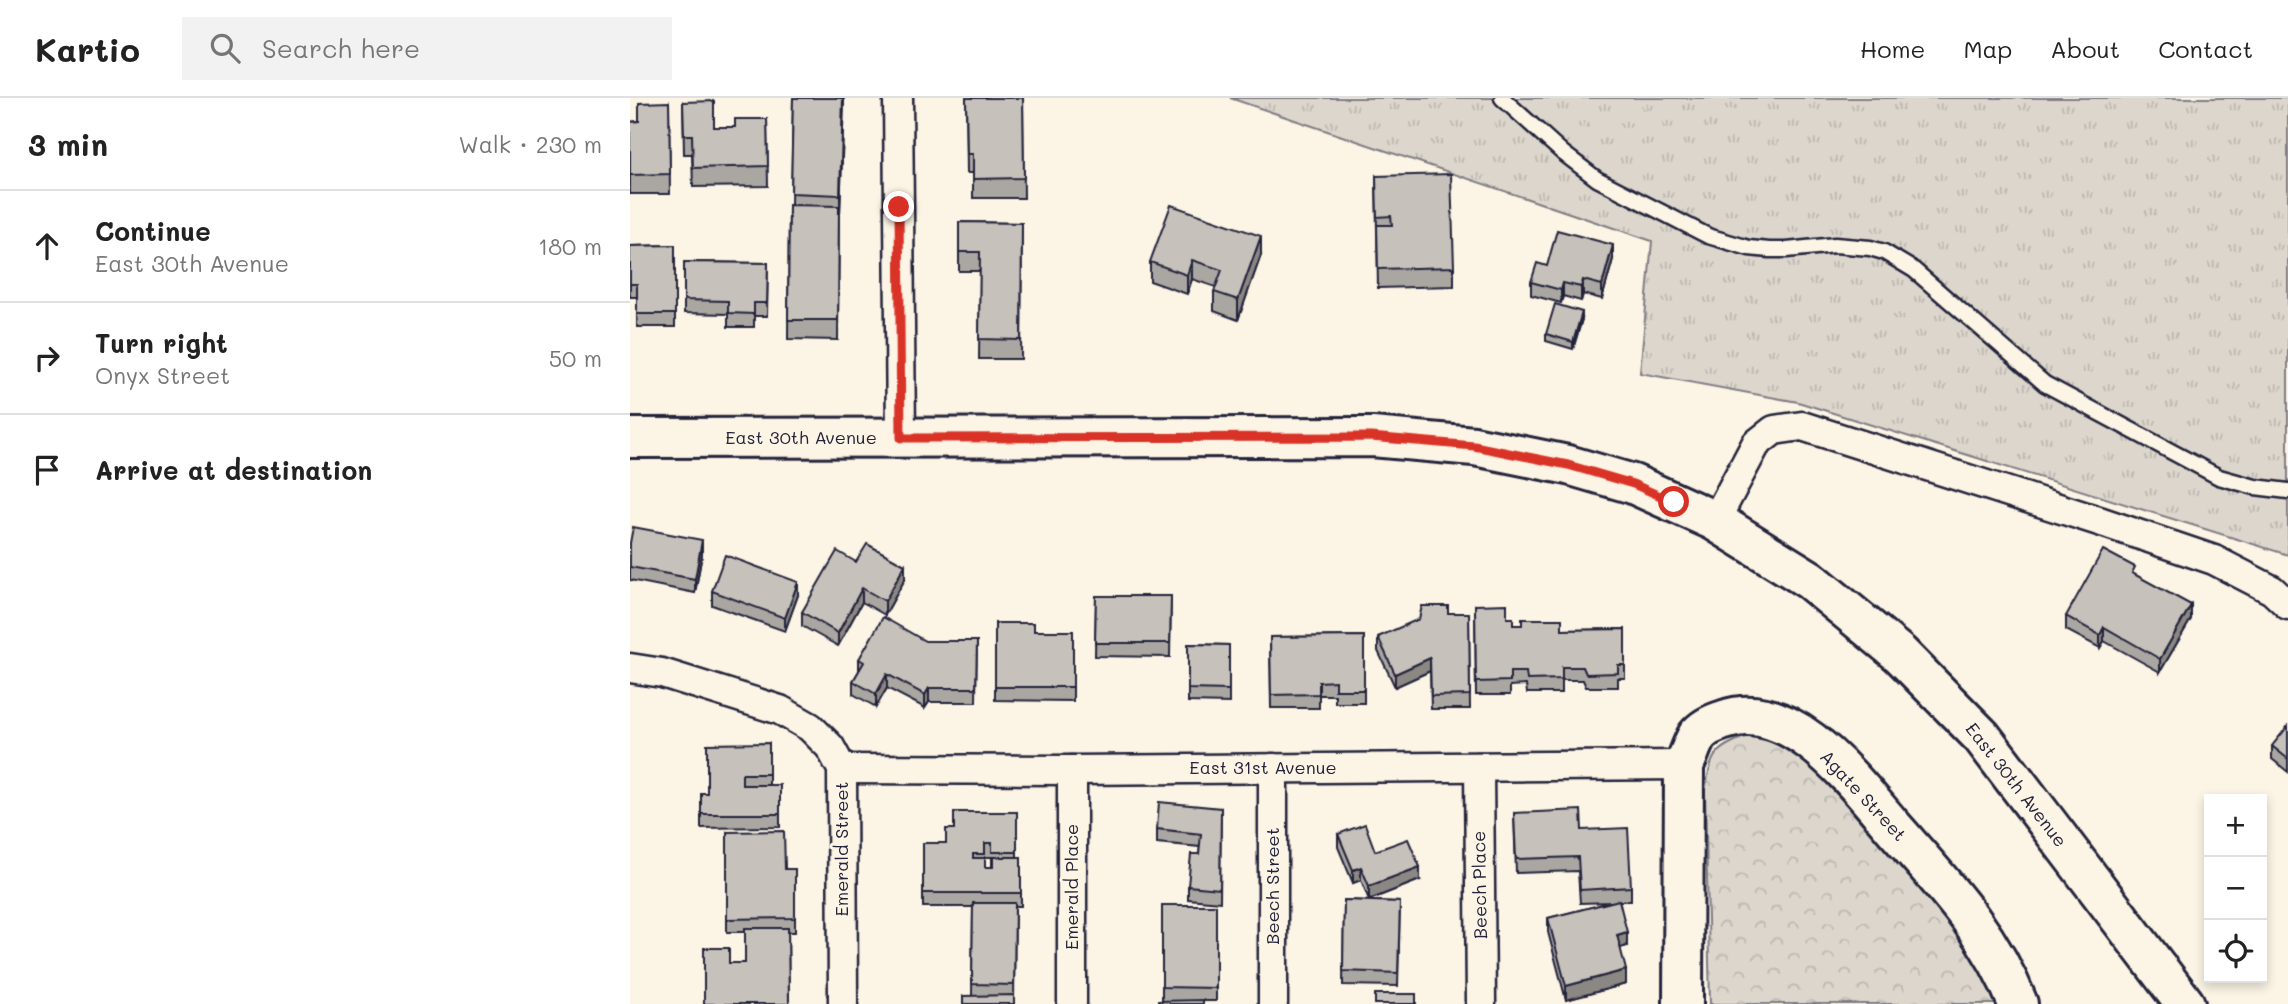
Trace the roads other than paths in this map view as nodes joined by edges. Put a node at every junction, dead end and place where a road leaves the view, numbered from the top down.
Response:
1 (898, 98) edge
2 (1502, 98) edge
3 (630, 438) edge
4 (901, 438) junction
5 (2288, 491) edge
6 (1715, 521) junction
7 (2288, 605) edge
8 (630, 668) edge
9 (1685, 765) junction
10 (1479, 767) junction
11 (1273, 768) junction
12 (842, 769) junction
13 (1072, 769) junction
14 (843, 1004) edge
15 (1072, 1004) edge
16 (1273, 1004) edge
17 (1481, 1004) edge
18 (1683, 1004) edge
19 (2018, 1004) edge
20 (2185, 1004) edge

1 - 4 street
2 - 5 lane
3 - 4 main road, East 30th Avenue
4 - 6 main road, East 30th Avenue
6 - 7 street
6 - 20 main road, East 30th Avenue
8 - 12 street, Emerald Street
9 - 10 street, East 31st Avenue
9 - 18 main road, Agate Street
9 - 19 main road, Agate Street
10 - 11 street, East 31st Avenue
10 - 17 street, Beech Place
11 - 13 street, East 31st Avenue
11 - 16 street, Beech Street
12 - 13 street, East 31st Avenue
12 - 14 street, Emerald Street
13 - 15 street, Emerald Place

